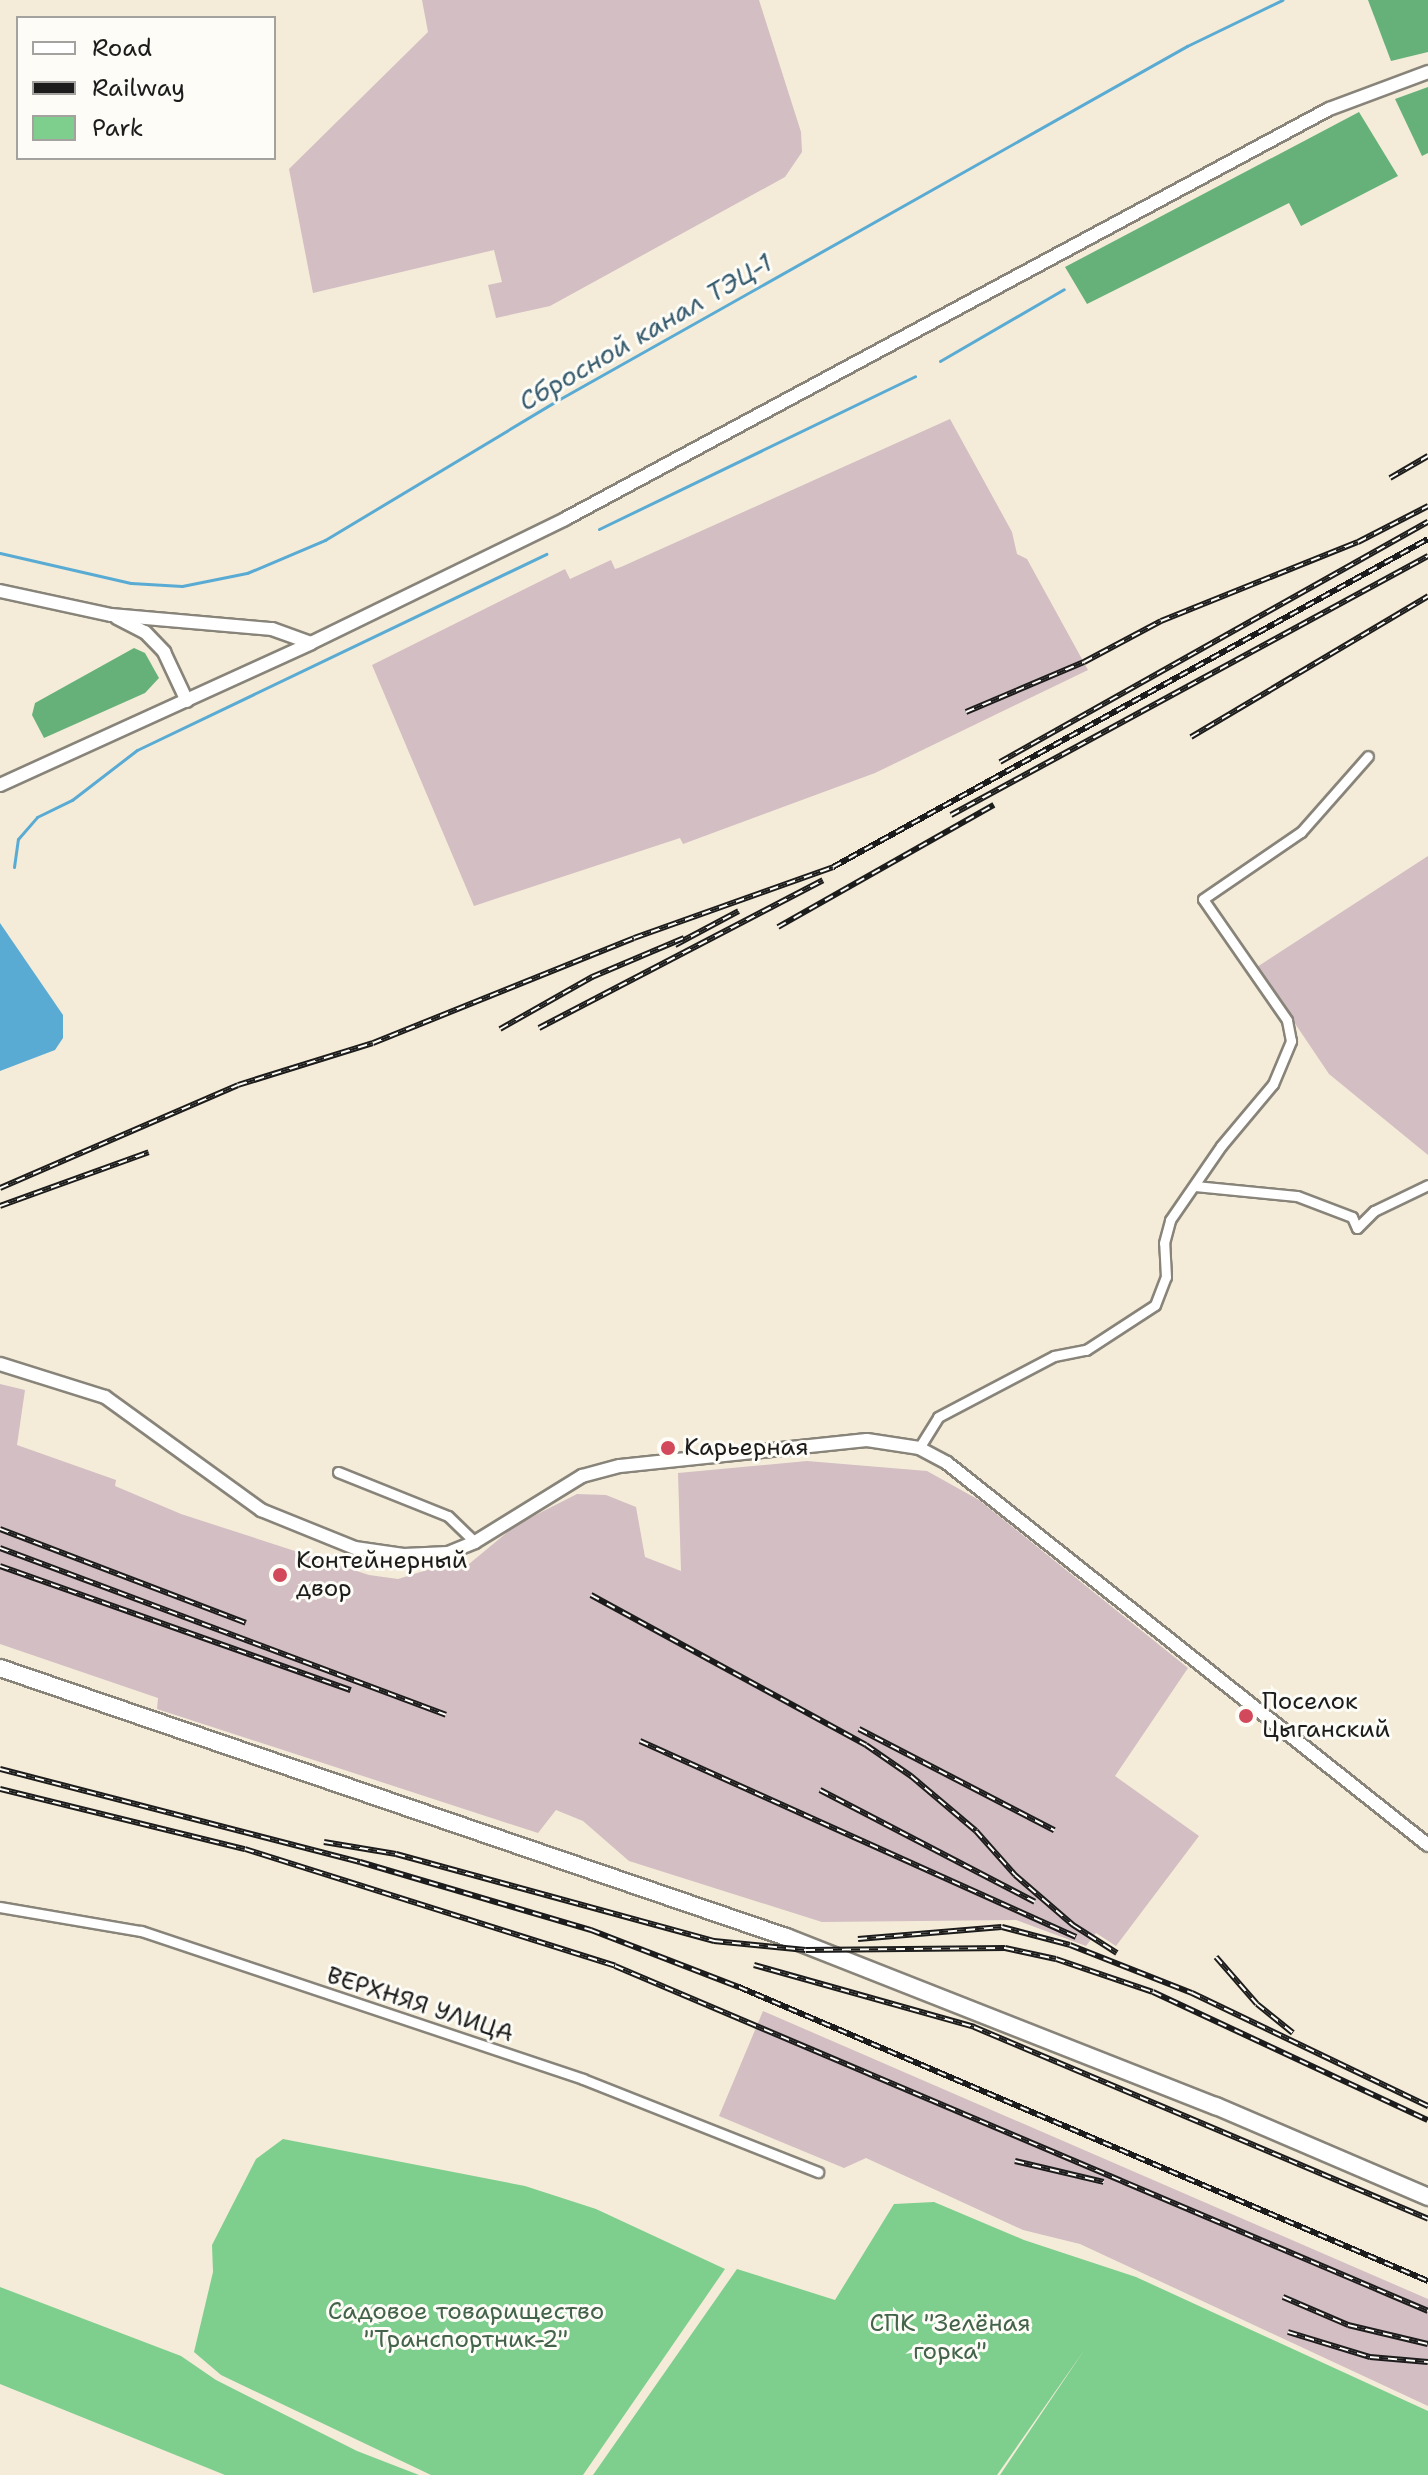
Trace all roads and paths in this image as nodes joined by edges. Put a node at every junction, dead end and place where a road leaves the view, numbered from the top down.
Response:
1 (1428, 72) edge
2 (0, 591) edge
3 (111, 615) junction
4 (311, 643) junction
5 (187, 701) junction
6 (1368, 756) dead end
7 (0, 785) edge
8 (1428, 1185) edge
9 (1195, 1186) junction
10 (0, 1364) edge
11 (919, 1448) junction
12 (338, 1472) dead end
13 (475, 1542) junction
14 (0, 1668) edge
15 (1428, 1845) edge
16 (0, 1907) edge
17 (818, 2172) dead end
18 (1428, 2197) edge

1 - 4 main road
2 - 3 main road
3 - 4 main road
3 - 5 main road
4 - 5 main road
5 - 7 main road
6 - 9 street
8 - 9 street
9 - 11 street
10 - 13 main road
11 - 13 main road
11 - 15 main road
12 - 13 street
14 - 18 highway
16 - 17 street, ВЕРХНЯЯ УЛИЦА

